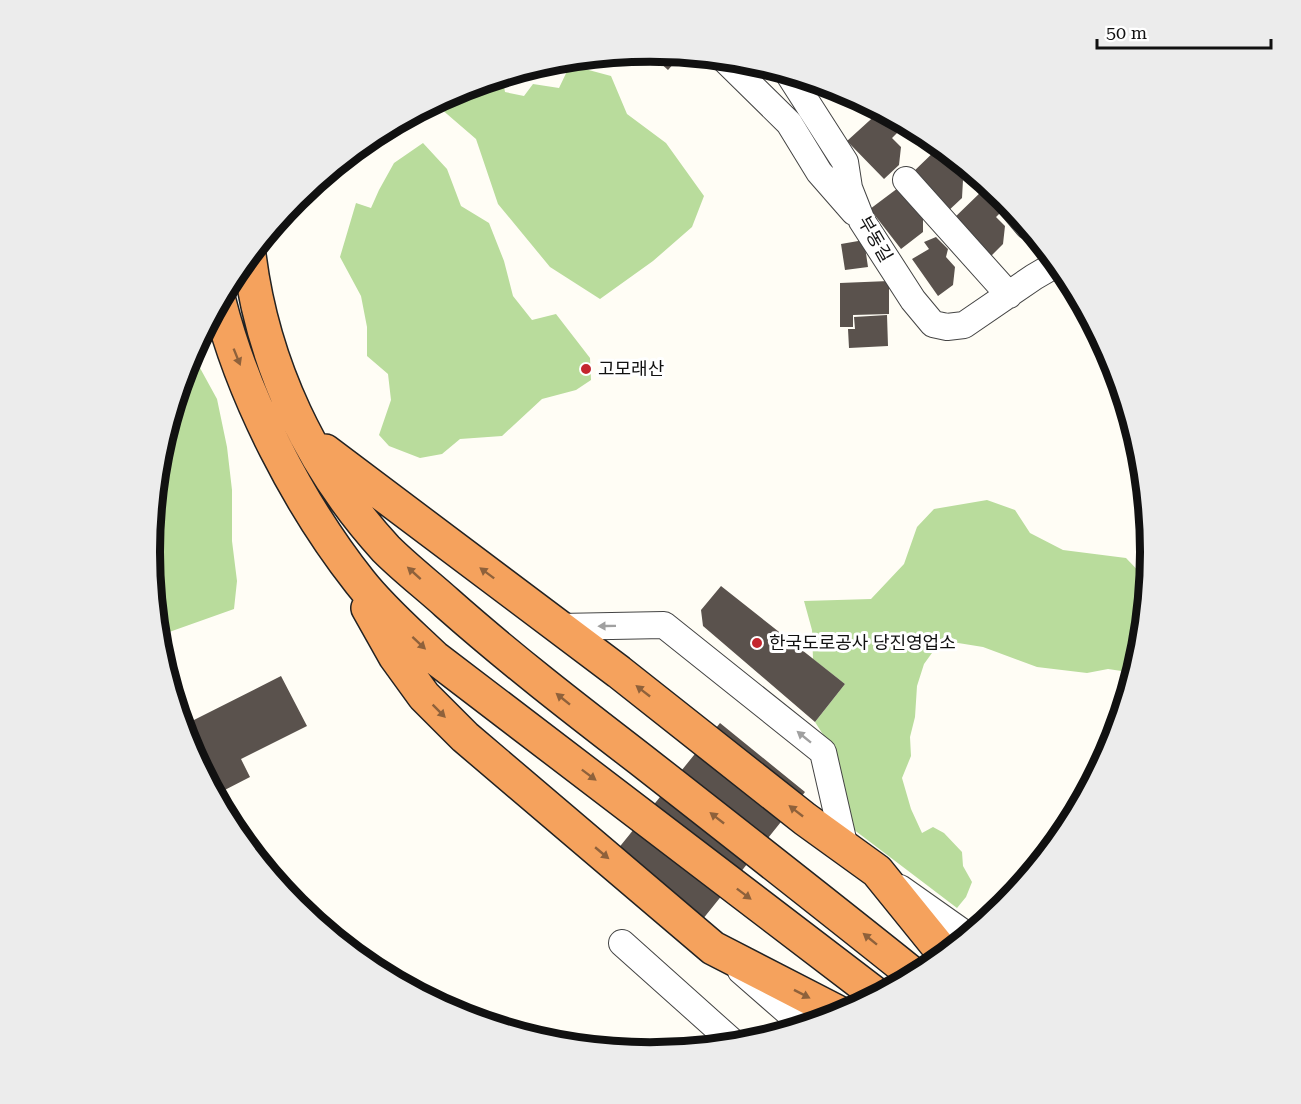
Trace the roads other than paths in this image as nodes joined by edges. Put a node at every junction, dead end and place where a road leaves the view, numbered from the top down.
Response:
1 (734, 69) edge
2 (795, 84) edge
3 (906, 180) dead end
4 (862, 221) junction
5 (251, 267) edge
6 (1050, 268) edge
7 (1009, 295) junction
8 (223, 313) edge
9 (302, 430) junction
10 (329, 538) junction
11 (559, 627) junction
12 (845, 848) junction
13 (877, 871) junction
14 (961, 931) edge
15 (622, 943) dead end
16 (713, 948) junction
17 (939, 948) edge
18 (907, 970) edge
19 (870, 990) edge
20 (830, 1008) edge
21 (797, 1020) edge
22 (726, 1036) edge

1 - 4 street
2 - 4 street, 부동길
3 - 7 street
4 - 7 street, 부동길
5 - 9 highway
6 - 7 street, 부동길
8 -> 10 highway
11 -> 9 highway
18 -> 9 highway
10 -> 16 highway
10 -> 19 highway
12 -> 11 highway
12 -> 11 street
12 - 13 highway
13 - 14 street
13 - 17 highway
15 - 22 street
16 -> 20 highway
16 - 21 street

